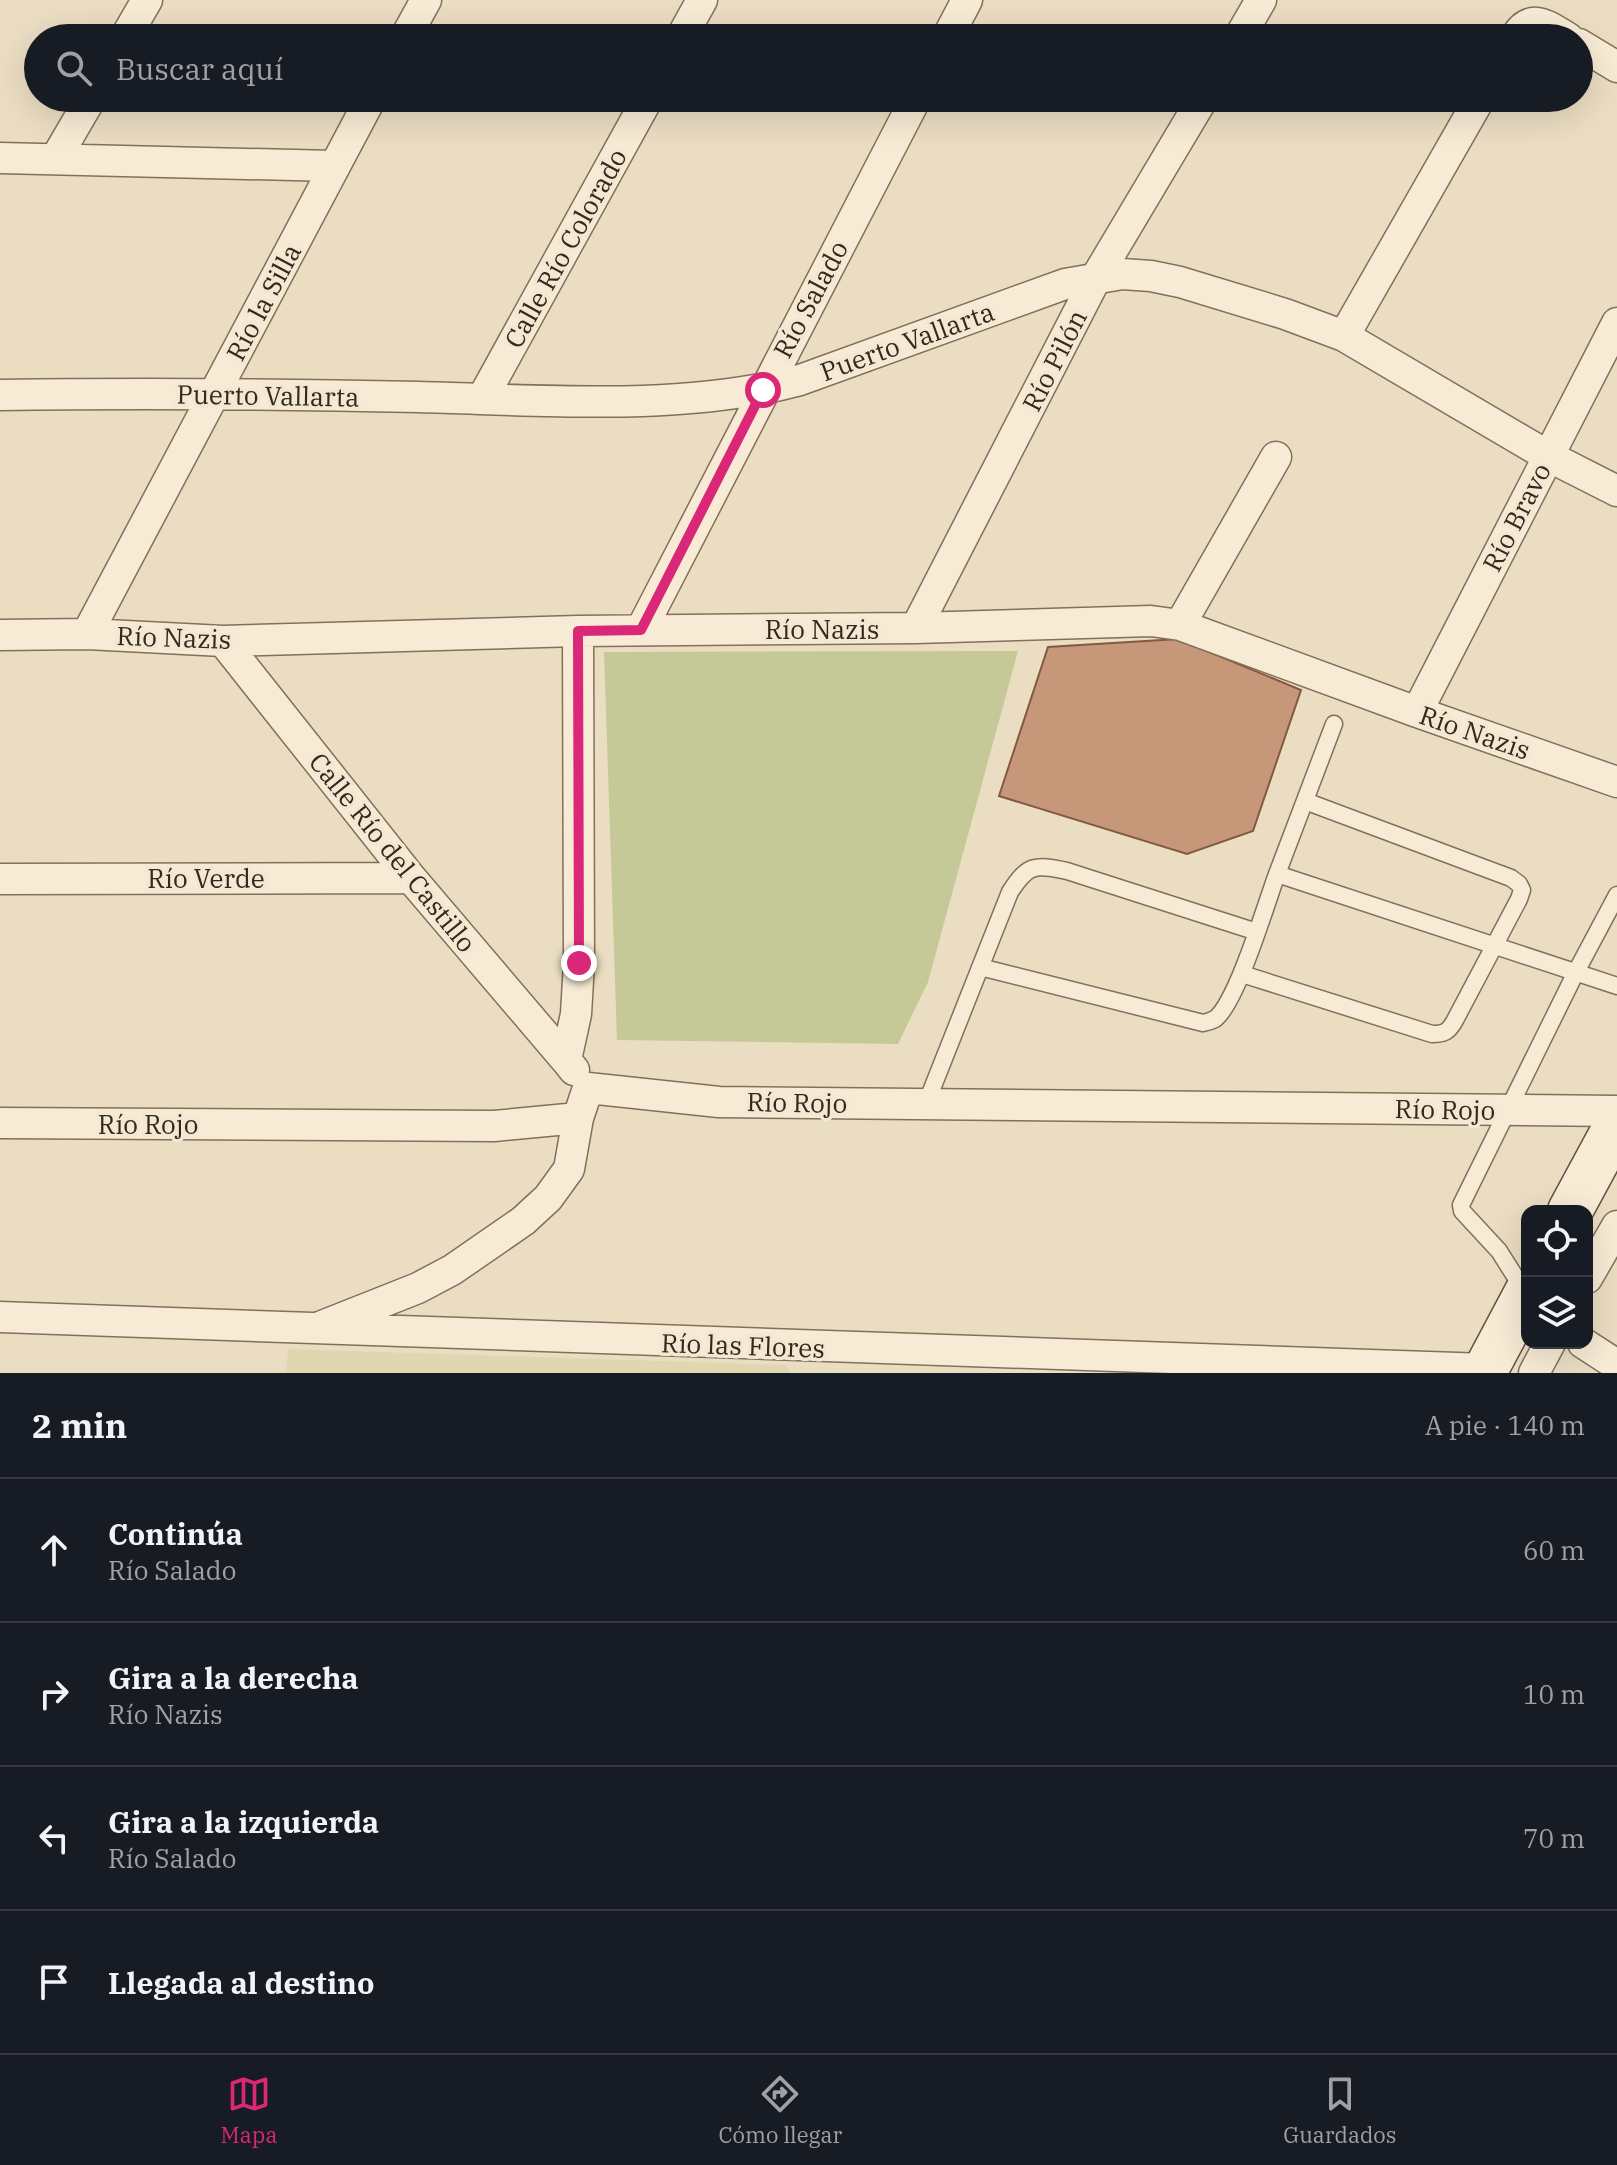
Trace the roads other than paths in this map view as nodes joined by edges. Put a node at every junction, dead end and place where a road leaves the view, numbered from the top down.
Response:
1 (147, 0) edge
2 (426, 0) edge
3 (702, 0) edge
4 (967, 0) edge
5 (1261, 0) edge
6 (133, 24) edge
7 (413, 24) edge
8 (689, 24) edge
9 (954, 24) edge
10 (1247, 24) edge
11 (1593, 52) edge
12 (1617, 67) edge
13 (83, 112) edge
14 (363, 112) edge
15 (640, 112) edge
16 (909, 112) edge
17 (1195, 112) edge
18 (1472, 112) edge
19 (0, 158) edge
20 (56, 158) junction
21 (334, 166) junction
22 (1097, 276) junction
23 (1617, 323) edge
24 (1344, 336) junction
25 (763, 390) junction
26 (215, 392) junction
27 (0, 395) edge
28 (482, 399) junction
29 (1548, 456) junction
30 (1276, 457) dead end
31 (1617, 491) edge
32 (1180, 625) junction
33 (916, 628) junction
34 (641, 630) junction
35 (578, 631) junction
36 (87, 634) junction
37 (0, 635) edge
38 (223, 641) junction
39 (1417, 712) junction
40 (1334, 724) dead end
41 (1617, 782) edge
42 (1305, 801) junction
43 (1277, 874) junction
44 (411, 878) junction
45 (0, 879) edge
46 (1617, 895) edge
47 (1257, 932) junction
48 (1495, 946) junction
49 (980, 967) junction
50 (1576, 972) junction
51 (1242, 974) junction
52 (1617, 986) edge
53 (566, 1060) junction
54 (588, 1088) junction
55 (926, 1104) junction
56 (1508, 1110) junction
57 (1617, 1111) edge
58 (578, 1118) junction
59 (0, 1123) edge
60 (1617, 1124) edge
61 (1573, 1205) edge
62 (1617, 1226) edge
63 (1588, 1277) edge
64 (1521, 1284) edge
65 (1521, 1304) edge
66 (0, 1317) edge
67 (312, 1330) junction
68 (1547, 1349) edge
69 (1592, 1349) edge
70 (1617, 1365) edge
71 (1485, 1371) edge
72 (1534, 1373) edge

1 - 6 street
2 - 7 street
3 - 8 street
4 - 9 street
5 - 10 street
11 - 12 street
13 - 20 street
14 - 21 street, Río la Silla
15 - 28 street, Calle Río Colorado
16 - 25 street, Río Salado
17 - 22 street, Río Pilón
18 - 24 street
19 - 20 street
20 - 21 street
21 - 26 street, Río la Silla
22 - 24 street, Puerto Vallarta
22 - 25 street, Puerto Vallarta
22 - 33 street, Río Pilón
23 - 29 street, Río Bravo
24 - 29 street, Puerto Vallarta
25 - 28 street, Puerto Vallarta
25 - 34 street, Río Salado
26 - 27 street, Puerto Vallarta
26 - 28 street, Puerto Vallarta
26 - 36 street, Río la Silla
29 - 31 street, Puerto Vallarta
29 - 39 street, Río Bravo
30 - 32 street
32 - 33 street, Río Nazis
32 - 39 street, Río Nazis
33 - 34 street, Río Nazis
34 - 35 street, Río Nazis
35 - 38 street, Río Nazis
35 - 53 street
36 - 37 street, Río Nazis
36 - 38 street, Río Nazis
38 - 44 street, Calle Río del Castillo
39 - 41 street, Río Nazis
40 - 42 lane
42 - 43 lane
42 - 48 lane
43 - 47 lane
43 - 48 lane
44 - 45 street, Río Verde
44 - 53 street, Calle Río del Castillo
46 - 50 lane
47 - 49 lane
47 - 51 lane
48 - 50 lane
48 - 51 lane
49 - 51 lane
49 - 55 lane
50 - 52 lane
50 - 56 lane
53 - 54 street
54 - 55 street, Río Rojo
54 - 58 street
55 - 56 street, Río Rojo
56 - 57 street, Río Rojo
56 - 64 lane
58 - 59 street, Río Rojo
58 - 67 street
60 - 61 main road
62 - 63 street
65 - 71 main road
66 - 67 street, Río las Flores
67 - 71 street, Río las Flores
68 - 72 street
69 - 70 street

